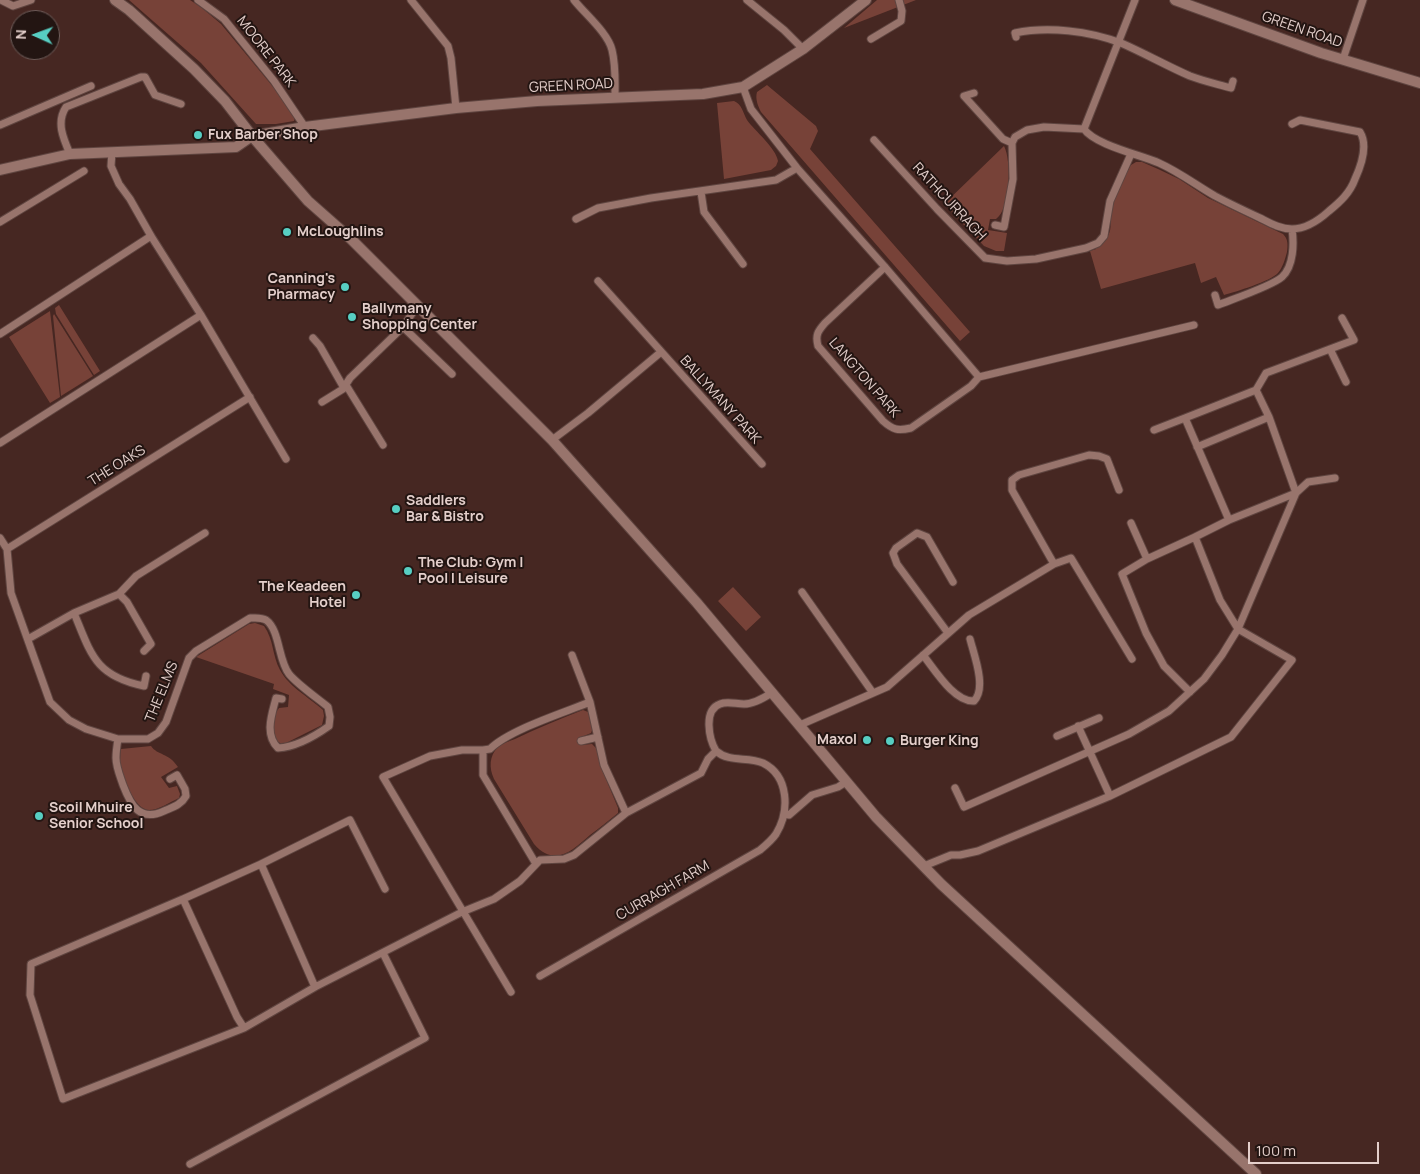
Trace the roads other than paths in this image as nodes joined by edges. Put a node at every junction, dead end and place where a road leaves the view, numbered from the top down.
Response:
1 (1, 0) edge
2 (31, 0) edge
3 (116, 0) edge
4 (198, 0) edge
5 (411, 0) edge
6 (574, 0) edge
7 (747, 0) edge
8 (866, 0) edge
9 (899, 0) edge
10 (1134, 0) edge
11 (1175, 0) edge
12 (1363, 0) edge
13 (1016, 37) dead end
14 (871, 39) dead end
15 (1119, 43) junction
16 (803, 49) junction
17 (1343, 60) junction
18 (1233, 81) dead end
19 (1420, 83) edge
20 (91, 86) dead end
21 (743, 87) junction
22 (974, 93) dead end
23 (615, 98) junction
24 (181, 104) dead end
25 (456, 108) junction
26 (1292, 124) dead end
27 (0, 125) edge
28 (306, 127) junction
29 (1084, 129) junction
30 (252, 136) junction
31 (874, 140) dead end
32 (1012, 143) junction
33 (112, 152) junction
34 (70, 154) junction
35 (1131, 154) junction
36 (797, 168) junction
37 (0, 170) edge
38 (84, 171) dead end
39 (701, 192) junction
40 (576, 219) dead end
41 (0, 222) edge
42 (995, 225) dead end
43 (1292, 229) junction
44 (151, 236) junction
45 (742, 264) dead end
46 (885, 267) junction
47 (598, 281) dead end
48 (1215, 295) dead end
49 (417, 306) junction
50 (201, 315) junction
51 (1342, 318) dead end
52 (1194, 325) dead end
53 (403, 327) junction
54 (0, 334) edge
55 (313, 338) dead end
56 (1330, 349) junction
57 (661, 352) junction
58 (452, 374) dead end
59 (979, 377) junction
60 (1346, 382) dead end
61 (345, 386) junction
62 (1256, 390) junction
63 (250, 397) junction
64 (322, 402) dead end
65 (1269, 417) junction
66 (1185, 418) junction
67 (1154, 430) dead end
68 (552, 440) junction
69 (0, 443) edge
70 (383, 445) dead end
71 (1197, 447) junction
72 (286, 459) dead end
73 (762, 464) dead end
74 (1335, 478) dead end
75 (1119, 490) dead end
76 (1296, 493) junction
77 (1229, 520) junction
78 (1131, 523) dead end
79 (205, 533) dead end
80 (1195, 537) junction
81 (0, 538) edge
82 (7, 549) junction
83 (1147, 559) junction
84 (1054, 564) junction
85 (953, 582) dead end
86 (802, 592) dead end
87 (119, 594) junction
88 (74, 613) junction
89 (1238, 629) junction
90 (948, 633) junction
91 (28, 639) junction
92 (970, 639) dead end
93 (144, 651) dead end
94 (923, 655) junction
95 (572, 656) dead end
96 (1132, 659) dead end
97 (146, 676) dead end
98 (772, 692) junction
99 (1190, 692) junction
100 (874, 693) junction
101 (282, 699) dead end
102 (590, 702) junction
103 (1099, 718) dead end
104 (800, 725) junction
105 (1078, 726) junction
106 (598, 736) junction
107 (1057, 736) dead end
108 (118, 739) junction
109 (581, 742) dead end
110 (483, 750) junction
111 (716, 751) junction
112 (1089, 751) junction
113 (170, 779) dead end
114 (846, 782) junction
115 (955, 788) dead end
116 (1110, 796) junction
117 (626, 813) junction
118 (785, 814) junction
119 (261, 864) junction
120 (536, 864) junction
121 (924, 866) junction
122 (385, 889) dead end
123 (183, 899) junction
124 (462, 912) junction
125 (382, 953) junction
126 (540, 976) dead end
127 (315, 987) junction
128 (510, 992) dead end
129 (244, 1028) junction
130 (190, 1164) dead end
131 (1256, 1174) edge

1 - 2 street
3 - 30 main road
4 - 28 street, MOORE PARK
5 - 25 street
6 - 23 street
7 - 16 street
8 - 16 main road, GREEN ROAD
9 - 14 street
10 - 15 street
11 - 17 main road, GREEN ROAD
12 - 17 street
13 - 15 street
15 - 18 street
15 - 29 street
16 - 21 main road, GREEN ROAD
17 - 19 main road, GREEN ROAD
20 - 27 street
21 - 23 main road, GREEN ROAD
21 - 36 street
22 - 32 street
23 - 25 main road, GREEN ROAD
24 - 34 street
25 - 28 main road, GREEN ROAD
26 - 43 street
28 - 30 main road, GREEN ROAD
29 - 32 street
29 - 35 street
30 - 33 main road, GREEN ROAD
30 - 49 main road
31 - 35 street, RATHCURRAGH
32 - 42 street, RATHCURRAGH
33 - 34 main road, GREEN ROAD
33 - 44 street
34 - 37 main road, GREEN ROAD
35 - 43 street
36 - 39 street
36 - 46 street
38 - 41 street
39 - 40 street
39 - 45 street
43 - 48 street
44 - 50 street
44 - 54 street
46 - 59 street
46 - 59 street, LANGTON PARK
47 - 57 street, BALLYMANY PARK
49 - 53 street
49 - 68 main road
50 - 63 street
50 - 69 street
51 - 56 street
52 - 59 street, LANGTON PARK
53 - 58 street
53 - 61 street
55 - 61 street
56 - 60 street
56 - 62 street
57 - 68 street, BALLYMANY PARK
57 - 73 street, BALLYMANY PARK
61 - 64 street
61 - 70 street
62 - 65 street
62 - 66 street
63 - 72 street
63 - 82 street, THE OAKS
65 - 71 street
65 - 76 street
66 - 67 street
66 - 71 street
68 - 98 main road
71 - 77 street
74 - 76 street
75 - 84 street
76 - 77 street
76 - 89 street
77 - 80 street
78 - 83 street
79 - 87 street
80 - 83 street
80 - 89 street
81 - 82 street
82 - 91 street, THE ELMS
83 - 99 street
84 - 90 street
84 - 96 street
85 - 90 street
86 - 100 street
87 - 88 street
87 - 93 street
88 - 91 street
88 - 97 street
89 - 99 street
89 - 116 street
90 - 94 street
91 - 108 street, THE ELMS
92 - 94 street
94 - 100 street
95 - 102 street
98 - 104 main road
98 - 111 street
99 - 112 street
100 - 104 street
101 - 108 street, THE ELMS
102 - 106 street
102 - 110 street
103 - 105 street
104 - 114 main road
105 - 107 street
105 - 112 street
106 - 109 street
106 - 117 street
108 - 113 street
110 - 120 street
110 - 124 street
111 - 117 street
111 - 118 street
112 - 115 street
112 - 116 street
114 - 118 street
114 - 121 main road
116 - 121 street
117 - 120 street
118 - 126 street, CURRAGH FARM
119 - 122 street
119 - 123 street
119 - 127 street
120 - 124 street
121 - 131 main road
123 - 129 street
123 - 129 street
124 - 125 street
124 - 128 street
125 - 127 street
125 - 130 street
127 - 129 street

